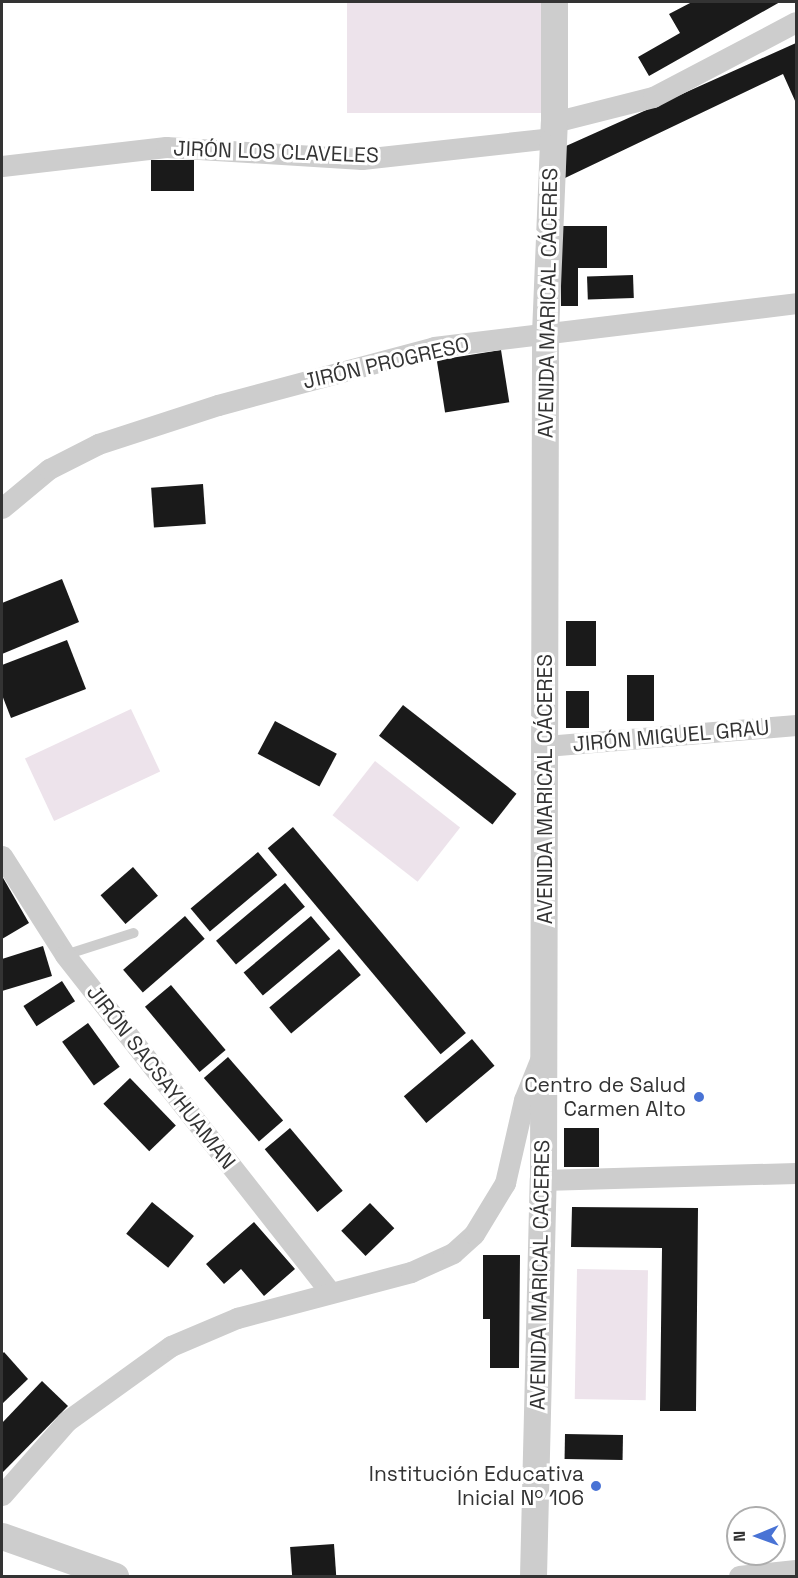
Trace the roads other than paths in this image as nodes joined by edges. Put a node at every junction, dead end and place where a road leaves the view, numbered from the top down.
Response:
1 (554, 2) edge
2 (796, 22) edge
3 (553, 130) junction
4 (2, 166) edge
5 (796, 303) edge
6 (545, 333) junction
7 (2, 508) edge
8 (796, 725) edge
9 (546, 746) junction
10 (2, 856) edge
11 (135, 933) dead end
12 (65, 955) junction
13 (544, 1052) junction
14 (796, 1173) edge
15 (543, 1180) junction
16 (330, 1292) junction
17 (2, 1495) edge
18 (2, 1536) edge
19 (796, 1570) edge
20 (115, 1576) edge
21 (533, 1576) edge
22 (739, 1576) edge

1 - 3 street, AVENIDA MARICAL CÁCERES
2 - 3 street, JIRÓN LOS CLAVELES
3 - 4 street, JIRÓN LOS CLAVELES
3 - 6 street, AVENIDA MARICAL CÁCERES
5 - 6 street, JIRÓN PROGRESO
6 - 7 street, JIRÓN PROGRESO
6 - 9 street, AVENIDA MARICAL CÁCERES
8 - 9 street, JIRÓN MIGUEL GRAU
9 - 13 street, AVENIDA MARICAL CÁCERES
10 - 12 street, JIRÓN SACSAYHUAMAN
11 - 12 lane
12 - 16 street, JIRÓN SACSAYHUAMAN
13 - 15 street, AVENIDA MARICAL CÁCERES
13 - 16 street
14 - 15 street
15 - 21 street, AVENIDA MARICAL CÁCERES
16 - 17 street
18 - 20 street
19 - 22 street

